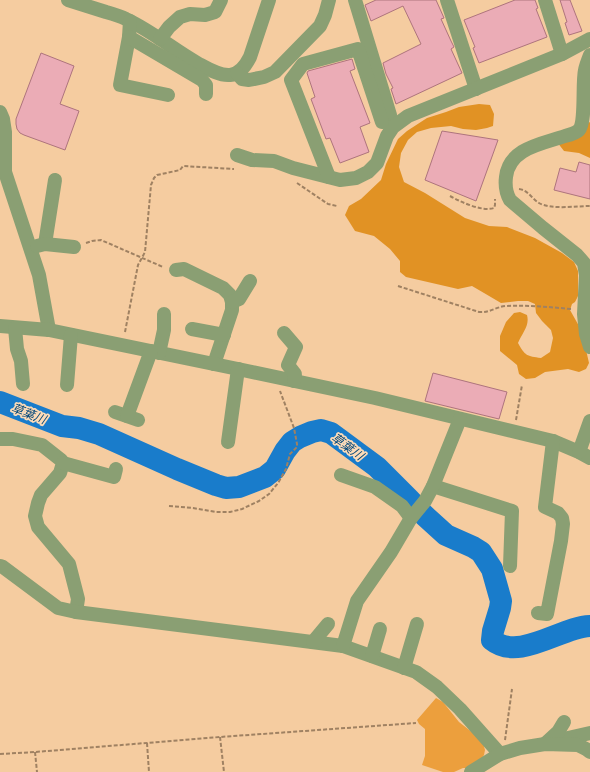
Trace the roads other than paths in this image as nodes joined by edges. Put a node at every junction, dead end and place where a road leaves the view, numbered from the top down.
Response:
1 (68, 0) edge
2 (221, 0) edge
3 (269, 0) edge
4 (329, 0) edge
5 (355, 0) edge
6 (447, 0) edge
7 (545, 0) edge
8 (130, 21) junction
9 (129, 37) junction
10 (160, 39) junction
11 (590, 39) edge
12 (562, 54) junction
13 (590, 55) edge
14 (236, 73) junction
15 (476, 89) junction
16 (206, 94) dead end
17 (168, 95) dead end
18 (0, 112) edge
19 (388, 124) junction
20 (237, 162) road end
21 (3, 175) edge
22 (329, 176) junction
23 (55, 180) dead end
24 (45, 244) junction
25 (74, 247) road end
26 (30, 248) junction
27 (176, 270) road end
28 (250, 281) dead end
29 (232, 302) junction
30 (164, 314) dead end
31 (0, 326) edge
32 (16, 328) junction
33 (192, 329) dead end
34 (49, 330) junction
35 (284, 333) dead end
36 (71, 335) junction
37 (224, 335) junction
38 (590, 347) edge
39 (155, 352) junction
40 (214, 364) junction
41 (238, 369) junction
42 (294, 380) junction
43 (23, 384) dead end
44 (67, 385) dead end
45 (127, 416) dead end
46 (460, 419) junction
47 (590, 421) edge
48 (0, 439) edge
49 (553, 441) junction
50 (228, 442) dead end
51 (584, 455) edge
52 (63, 463) junction
53 (116, 469) dead end
54 (342, 475) dead end
55 (433, 486) junction
56 (413, 516) junction
57 (0, 566) edge
58 (510, 566) dead end
59 (76, 612) junction
60 (538, 612) dead end
61 (328, 624) dead end
62 (417, 624) dead end
63 (380, 629) dead end
64 (313, 642) junction
65 (343, 646) junction
66 (372, 656) junction
67 (404, 668) junction
68 (564, 722) dead end
69 (590, 733) edge
70 (545, 744) junction
71 (590, 752) edge
72 (500, 754) junction
73 (472, 772) edge

1 - 8 street
2 - 10 street
3 - 14 street
4 - 14 street
5 - 19 street
6 - 15 street
7 - 12 street
8 - 9 street
8 - 10 street
9 - 16 street
9 - 17 street
10 - 14 street
11 - 12 street
12 - 15 street
13 - 38 street
15 - 19 street
18 - 21 street
19 - 22 street
19 - 22 street
20 - 22 street
21 - 26 street
23 - 24 street
24 - 25 street
24 - 26 street
26 - 34 street
27 - 29 street
28 - 29 street
29 - 37 street
30 - 39 street
31 - 32 street
32 - 34 street
32 - 43 street
33 - 37 street
34 - 36 street
35 - 42 street
36 - 39 street
36 - 44 street
37 - 40 street
39 - 40 street
39 - 45 street
40 - 41 street
41 - 42 street
41 - 50 street
42 - 46 street
46 - 49 street
46 - 55 street
47 - 51 street
48 - 52 street
49 - 51 street
49 - 60 street
52 - 53 street
52 - 59 street
54 - 56 street
55 - 56 street
55 - 58 street
56 - 65 street
57 - 59 street
59 - 64 street
61 - 64 street
62 - 67 street
63 - 66 street
64 - 65 street
65 - 66 street
66 - 67 street
67 - 72 street
68 - 70 street
69 - 70 street
70 - 71 street
70 - 72 street
72 - 73 street

